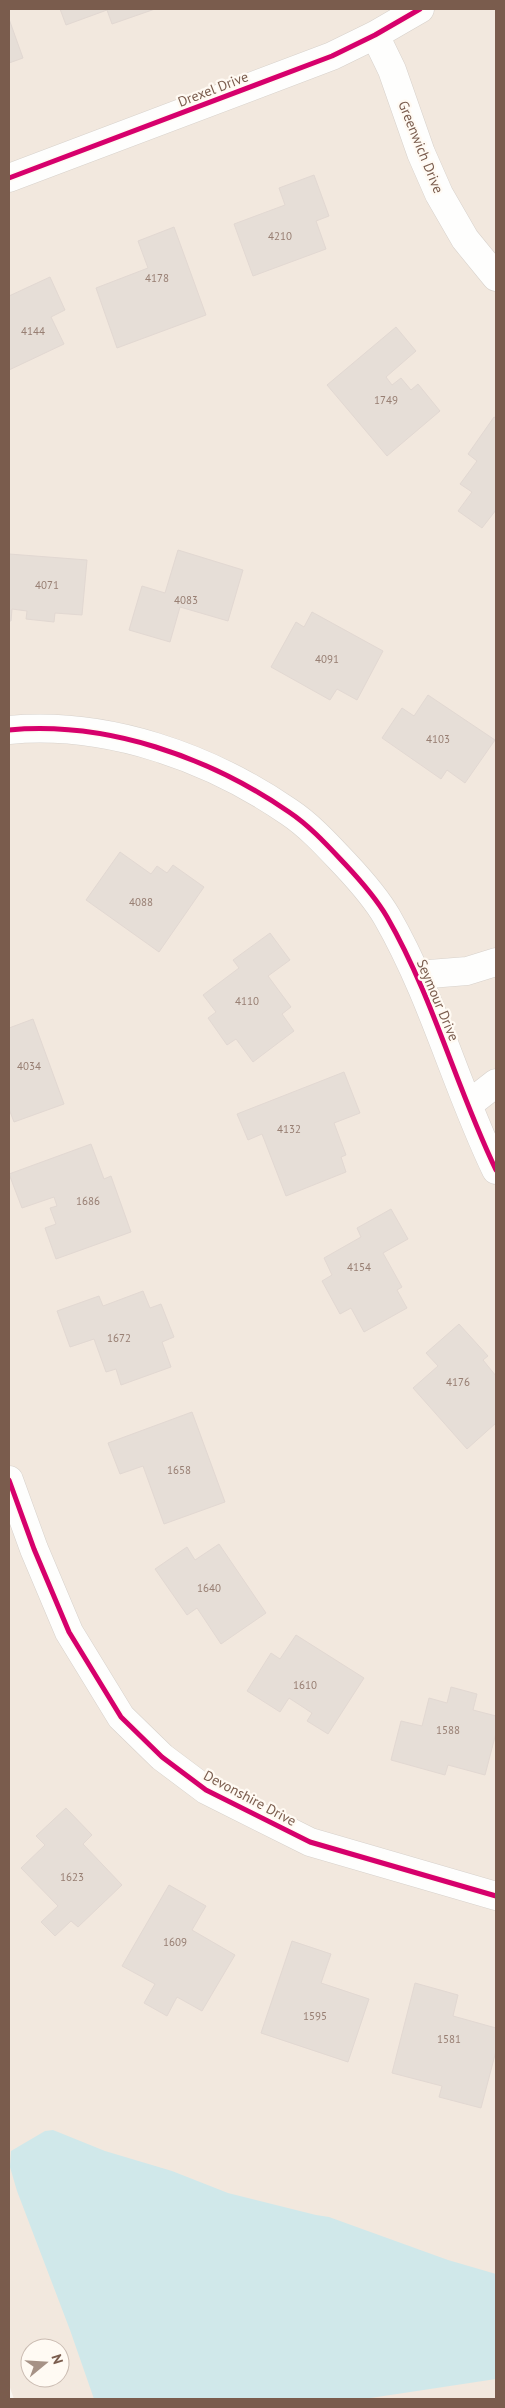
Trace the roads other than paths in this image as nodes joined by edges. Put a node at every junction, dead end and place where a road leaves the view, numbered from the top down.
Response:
1 (420, 9) edge
2 (375, 35) junction
3 (9, 178) edge
4 (496, 277) edge
5 (9, 730) edge
6 (496, 962) edge
7 (417, 975) junction
8 (496, 1083) edge
9 (469, 1104) junction
10 (496, 1170) edge
11 (9, 1480) edge
12 (496, 1896) edge

1 - 2 street, Drexel Drive
2 - 3 street, Drexel Drive
2 - 4 street, Greenwich Drive
5 - 7 street, Seymour Drive
6 - 7 street, Seymour Drive
7 - 9 street, Seymour Drive
8 - 9 street
9 - 10 street, Seymour Drive
11 - 12 street, Devonshire Drive

